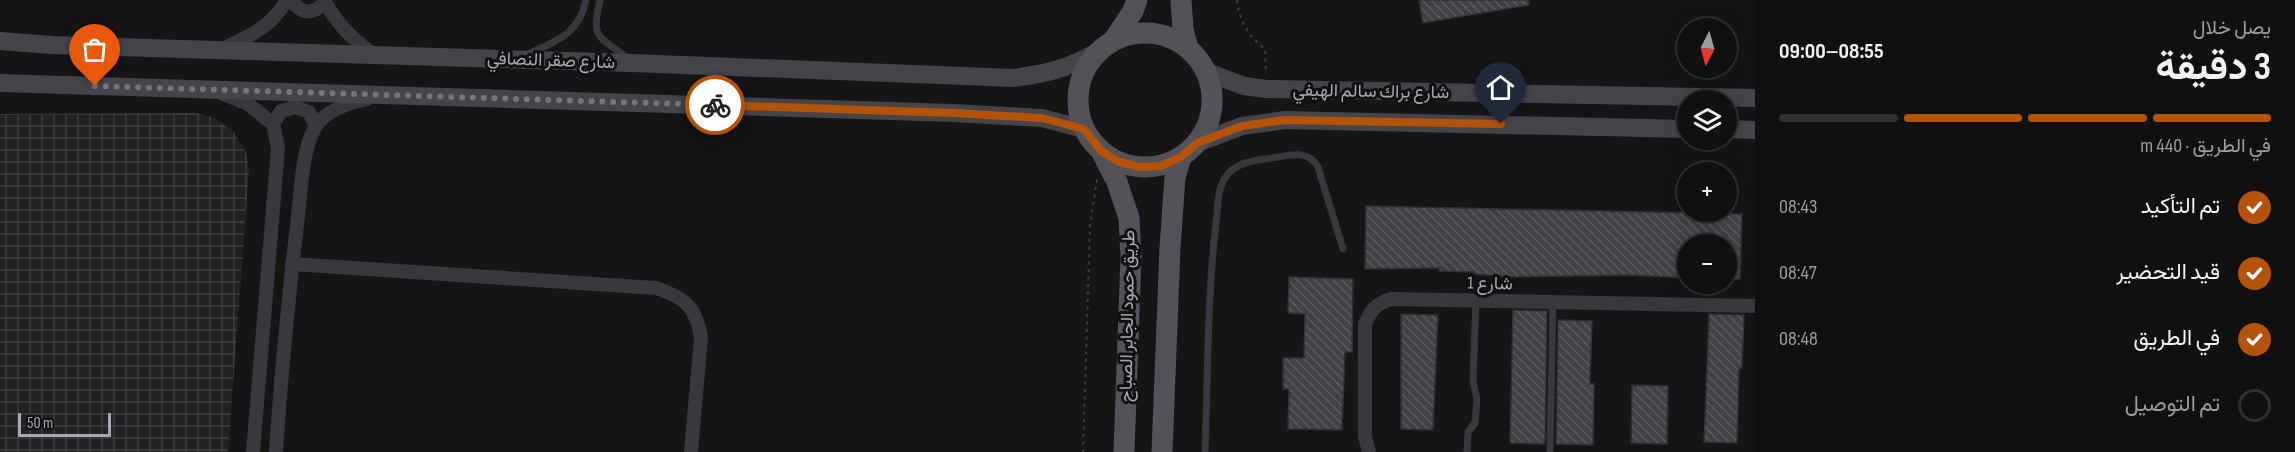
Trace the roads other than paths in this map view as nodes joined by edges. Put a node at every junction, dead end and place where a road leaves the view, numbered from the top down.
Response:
1 (286, 0) edge
2 (292, 0) edge
3 (324, 0) edge
4 (586, 0) edge
5 (600, 0) edge
6 (1137, 0) edge
7 (1181, 0) edge
8 (0, 40) edge
9 (1105, 47) junction
10 (1188, 48) junction
11 (218, 50) junction
12 (372, 54) junction
13 (522, 60) junction
14 (632, 63) junction
15 (1207, 72) junction
16 (0, 82) edge
17 (214, 89) junction
18 (1414, 91) junction
19 (394, 94) junction
20 (1755, 98) edge
21 (1408, 122) junction
22 (273, 124) junction
23 (316, 126) junction
24 (1084, 129) junction
25 (1677, 129) edge
26 (1737, 129) edge
27 (1755, 130) edge
28 (1197, 143) junction
29 (1101, 151) junction
30 (1181, 157) junction
31 (1343, 249) dead end
32 (292, 264) junction
33 (1476, 300) junction
34 (1553, 302) junction
35 (1755, 306) edge
36 (253, 452) edge
37 (276, 452) edge
38 (691, 452) edge
39 (1124, 452) edge
40 (1162, 452) edge
41 (1205, 452) edge
42 (1369, 452) edge
43 (1467, 452) edge
44 (1550, 452) edge

1 - 11 street
2 - 3 street
3 - 12 street
4 - 13 lane
5 - 14 lane
6 - 9 main road
7 - 10 main road
8 - 11 main road, شارع صقر النصافي
9 - 10 main road
9 - 14 main road, شارع صقر النصافي
9 - 24 main road
10 - 15 main road
11 - 12 main road, شارع صقر النصافي
12 - 13 main road, شارع صقر النصافي
13 - 14 main road, شارع صقر النصافي
15 - 18 main road, شارع براك سالم الهيفي
15 - 28 main road
16 - 17 main road
17 - 19 main road
17 - 22 street
18 - 20 main road, شارع براك سالم الهيفي
18 - 21 main road
19 - 23 street
19 - 24 main road
21 - 25 main road, شارع براك سالم الهيفي
21 - 28 main road, شارع براك سالم الهيفي
22 - 23 street
22 - 36 street
23 - 32 street
24 - 29 main road
26 - 27 main road
28 - 30 main road
29 - 30 main road
29 - 39 main road, طريق حمود الجابر الصباح
30 - 40 main road
31 - 41 lane
32 - 37 street
32 - 38 street
33 - 34 street, شارع 1
33 - 42 street, شارع 1
33 - 43 lane
34 - 35 street, شارع 1
34 - 44 lane

